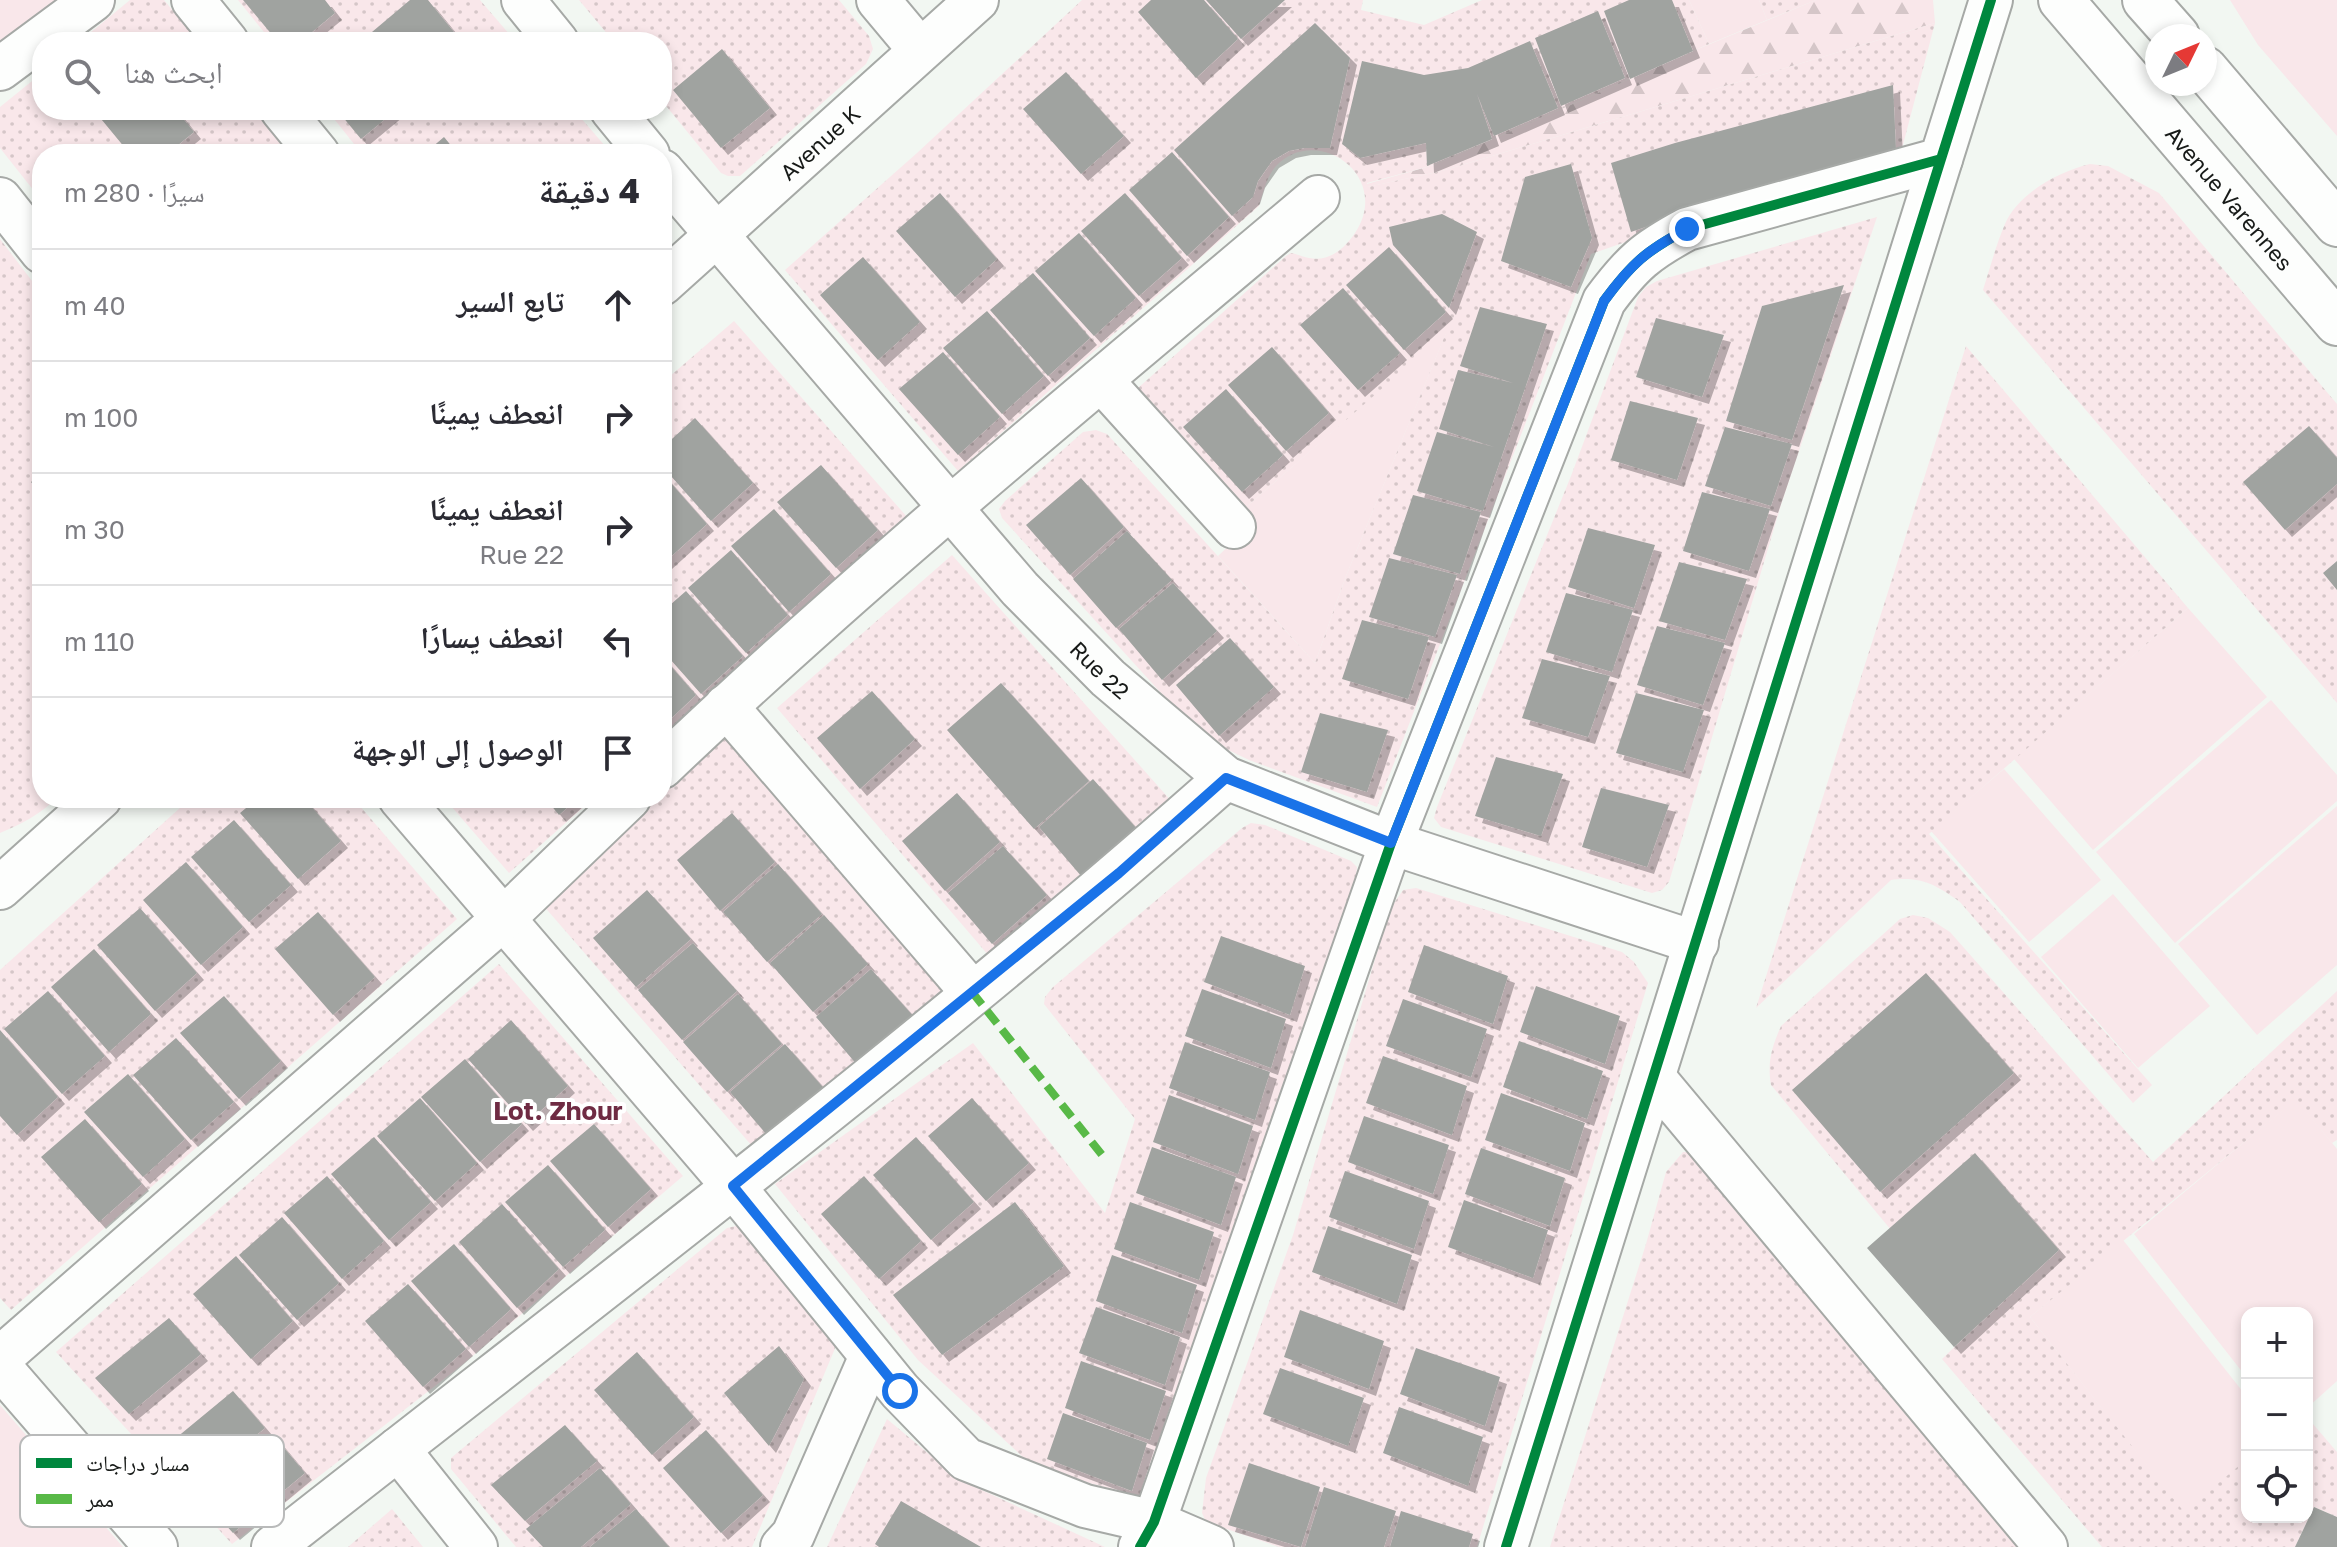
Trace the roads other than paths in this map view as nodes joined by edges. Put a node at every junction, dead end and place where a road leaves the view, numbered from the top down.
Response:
1 (93, 0) edge
2 (193, 0) edge
3 (523, 0) edge
4 (878, 0) edge
5 (977, 0) edge
6 (1991, 0) edge
7 (2061, 0) edge
8 (2145, 0) edge
9 (2166, 24) edge
10 (50, 32) edge
11 (219, 32) edge
12 (549, 32) edge
13 (32, 45) edge
14 (919, 49) junction
15 (0, 69) edge
16 (2217, 83) edge
17 (290, 120) edge
18 (620, 120) edge
19 (310, 144) edge
20 (640, 144) edge
21 (1941, 159) junction
22 (672, 183) edge
23 (1318, 197) dead end
24 (0, 199) edge
25 (2337, 224) edge
26 (714, 235) junction
27 (32, 239) edge
28 (672, 275) edge
29 (2337, 323) edge
30 (1101, 380) junction
31 (950, 508) junction
32 (1234, 527) dead end
33 (726, 706) junction
34 (672, 757) edge
35 (1226, 778) junction
36 (89, 808) edge
37 (409, 808) edge
38 (619, 808) edge
39 (1391, 843) junction
40 (0, 888) edge
41 (503, 919) junction
42 (1697, 943) junction
43 (972, 992) junction
44 (1655, 1079) junction
45 (733, 1186) junction
46 (871, 1356) junction
47 (0, 1358) edge
48 (0, 1367) edge
49 (59, 1435) edge
50 (398, 1449) junction
51 (139, 1527) edge
52 (1147, 1535) edge
53 (788, 1543) edge
54 (156, 1547) edge
55 (273, 1547) edge
56 (476, 1547) edge
57 (1212, 1547) edge
58 (1506, 1547) edge
59 (2046, 1547) edge

1 - 10 street
2 - 11 street
3 - 12 street
4 - 14 street
5 - 14 street, Avenue K
6 - 21 street
7 - 29 main road, Avenue Varennes
8 - 9 main road
13 - 15 street
14 - 26 street, Avenue K
16 - 25 main road
17 - 19 street
18 - 20 street
21 - 39 street
21 - 42 street
22 - 26 street, Rue 22
23 - 30 street
24 - 27 street
26 - 28 street, Avenue K
26 - 31 street, Rue 22
30 - 31 street
30 - 32 street
31 - 33 street
31 - 35 street, Rue 22
33 - 34 street
33 - 43 street
35 - 39 street, Rue 22
35 - 43 street
36 - 40 street
37 - 41 street
38 - 41 street
39 - 42 street, Rue 22
39 - 52 street
41 - 45 street
41 - 47 street
42 - 44 street
43 - 45 street
44 - 58 street
44 - 59 street
45 - 46 street
45 - 50 street
46 - 52 street
46 - 53 street
48 - 49 street
50 - 55 street
50 - 56 street
51 - 54 street
52 - 57 street

